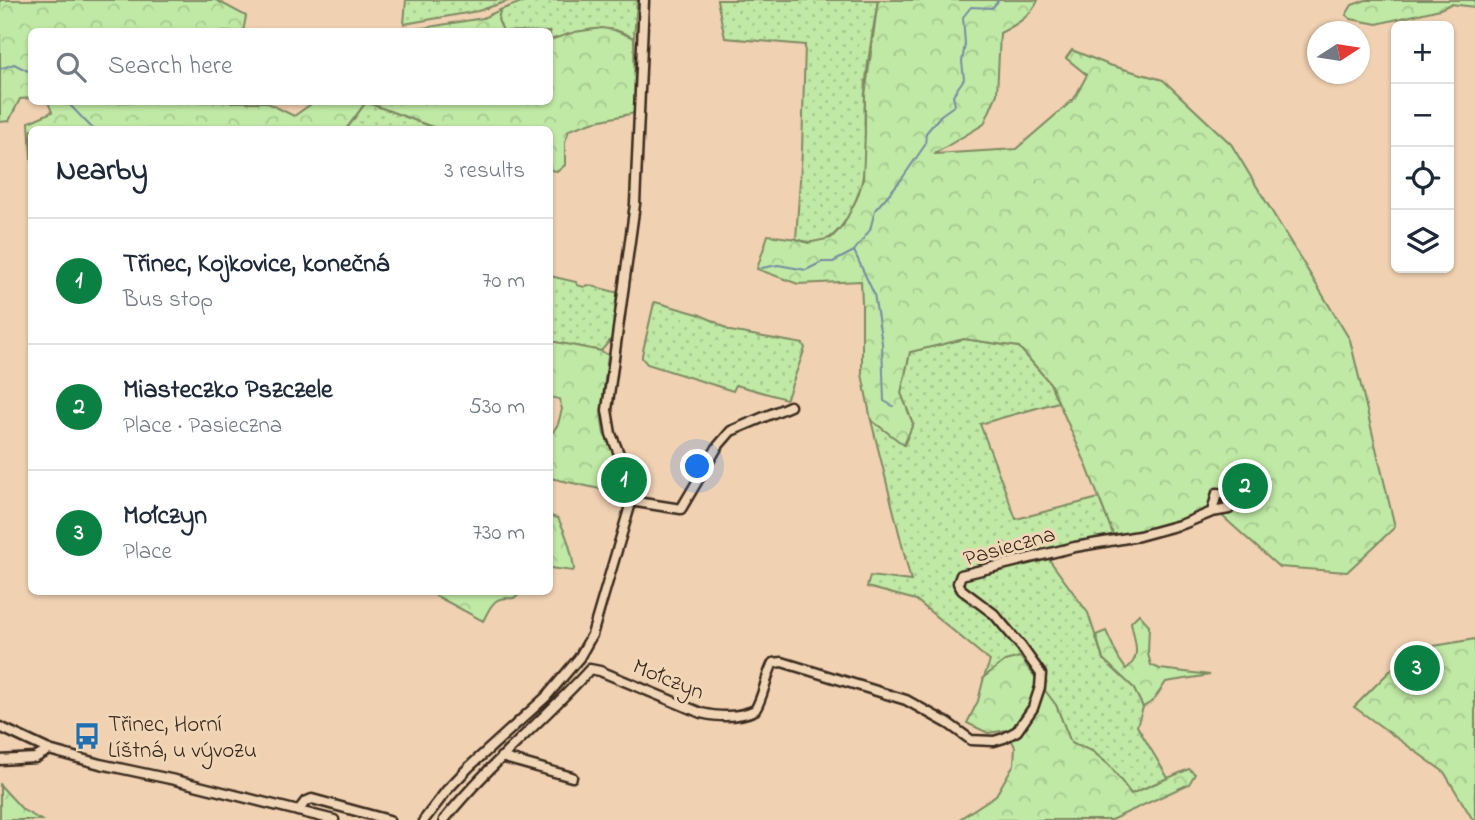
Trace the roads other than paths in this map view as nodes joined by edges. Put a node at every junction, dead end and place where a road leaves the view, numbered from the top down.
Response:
1 (644, 0) edge
2 (790, 406) dead end
3 (630, 501) junction
4 (1212, 512) dead end
5 (906, 700) joint
6 (0, 727) edge
7 (49, 750) junction
8 (501, 757) junction
9 (0, 760) edge
10 (572, 777) dead end
11 (298, 810) junction
12 (372, 818) edge
13 (334, 820) edge
14 (389, 820) edge
15 (424, 820) edge
16 (444, 820) edge

1 - 3 street
2 - 3 street
3 - 15 street
4 - 5 street, Pasieczna
5 - 8 street, Mołczyn
6 - 7 street
7 - 9 street
7 - 11 street
8 - 10 street
8 - 16 street, Mołczyn
11 - 12 street
11 - 13 street
12 - 14 street

